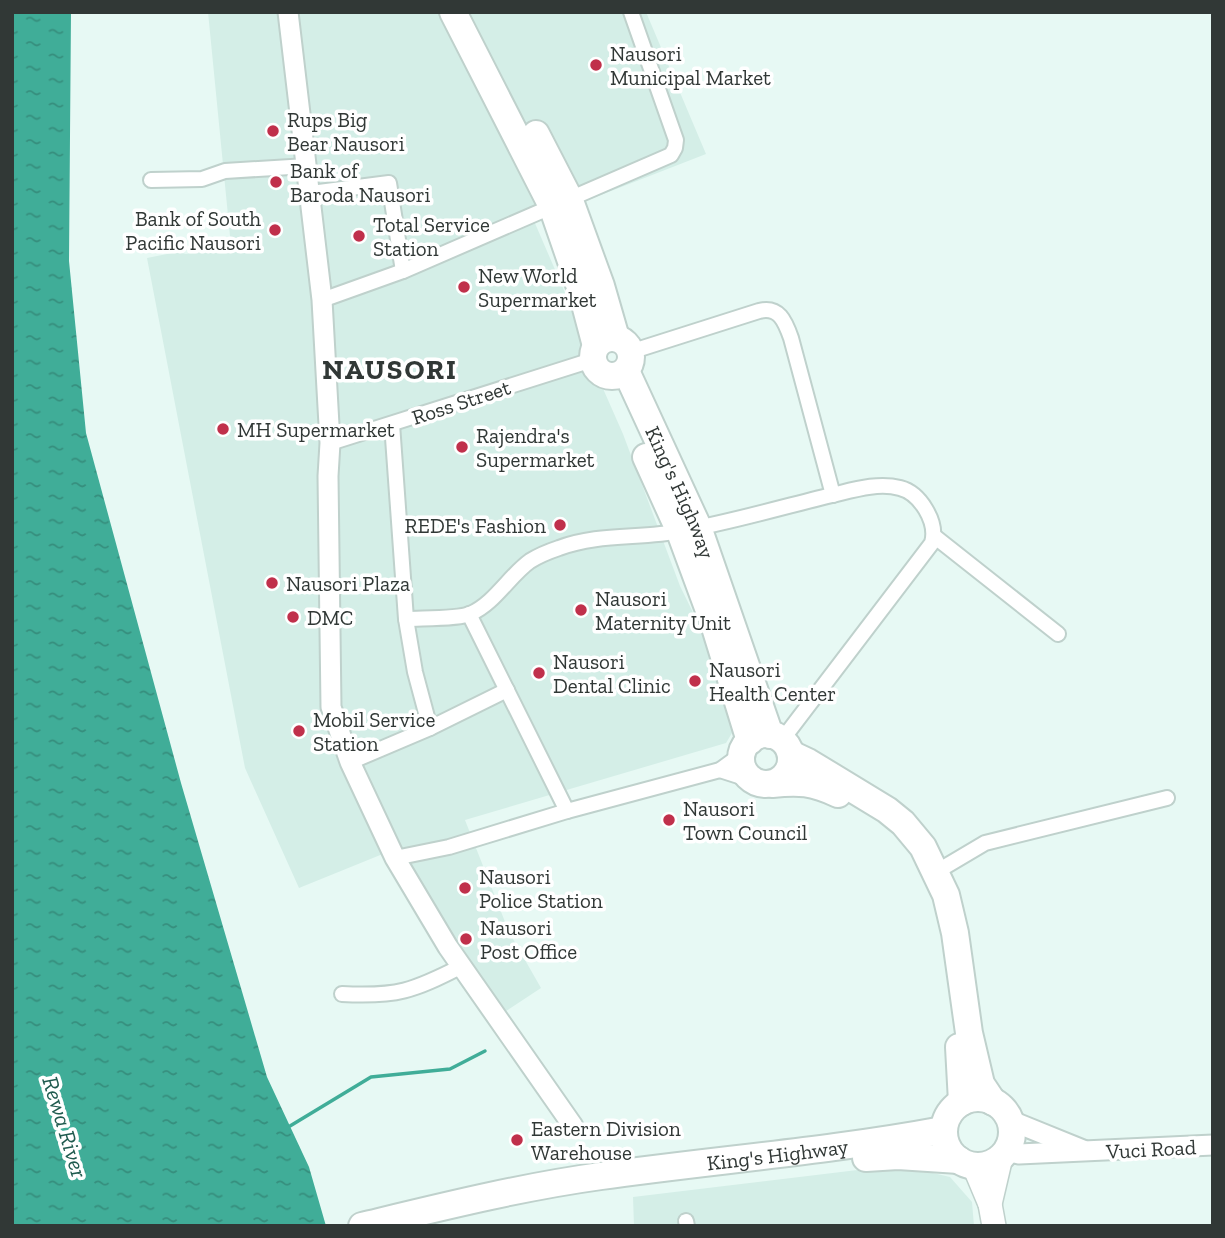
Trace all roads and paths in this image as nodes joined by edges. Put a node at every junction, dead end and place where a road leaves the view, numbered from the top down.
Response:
1 (288, 12) edge
2 (453, 12) edge
3 (471, 12) edge
4 (631, 12) edge
5 (307, 166) junction
6 (151, 180) dead end
7 (310, 193) junction
8 (561, 202) junction
9 (403, 271) junction
10 (323, 300) junction
11 (611, 357) junction
12 (392, 424) junction
13 (330, 443) junction
14 (833, 495) junction
15 (689, 530) junction
16 (934, 536) junction
17 (469, 614) junction
18 (406, 620) junction
19 (1058, 634) dead end
20 (507, 690) junction
21 (430, 728) junction
22 (767, 745) junction
23 (350, 762) junction
24 (720, 770) junction
25 (763, 782) junction
26 (1167, 798) dead end
27 (567, 811) junction
28 (395, 858) junction
29 (931, 875) junction
30 (462, 966) junction
31 (342, 995) dead end
32 (962, 1102) junction
33 (1001, 1111) junction
34 (573, 1126) dead end
35 (943, 1130) junction
36 (1213, 1145) edge
37 (1088, 1153) junction
38 (1004, 1154) junction
39 (967, 1163) junction
40 (992, 1215) edge
41 (362, 1226) edge
42 (423, 1226) edge

1 - 5 street
2 - 8 highway, King's Highway
3 - 8 highway, King's Highway
4 - 8 street
5 - 6 street
5 - 7 street
7 - 9 street
7 - 10 street
8 - 9 street
8 - 11 highway, King's Highway
9 - 10 street
10 - 13 street
11 - 12 street, Ross Street
11 - 14 street, Ross Street
11 - 15 highway, King's Highway
12 - 13 street, Ross Street
12 - 18 street
13 - 23 street
14 - 15 street
14 - 16 street
15 - 17 street
15 - 22 highway, King's Highway
16 - 19 street
16 - 22 street
17 - 18 street
17 - 20 street
18 - 21 street
20 - 21 street
20 - 27 street
21 - 23 street
22 - 24 street
22 - 25 highway, King's Highway
22 - 25 highway
22 - 29 highway
23 - 28 street
24 - 25 street
24 - 27 street
25 - 29 highway
26 - 29 street
27 - 28 street
28 - 30 street
29 - 32 highway
29 - 33 highway
30 - 31 street
30 - 34 street
32 - 33 highway
32 - 35 highway
33 - 37 street, Vuci Road
33 - 38 highway
35 - 39 highway
35 - 41 highway, King's Highway
36 - 37 street, Vuci Road
37 - 38 street, Vuci Road
38 - 39 highway
38 - 40 main road
39 - 40 main road
39 - 42 highway, King's Highway

